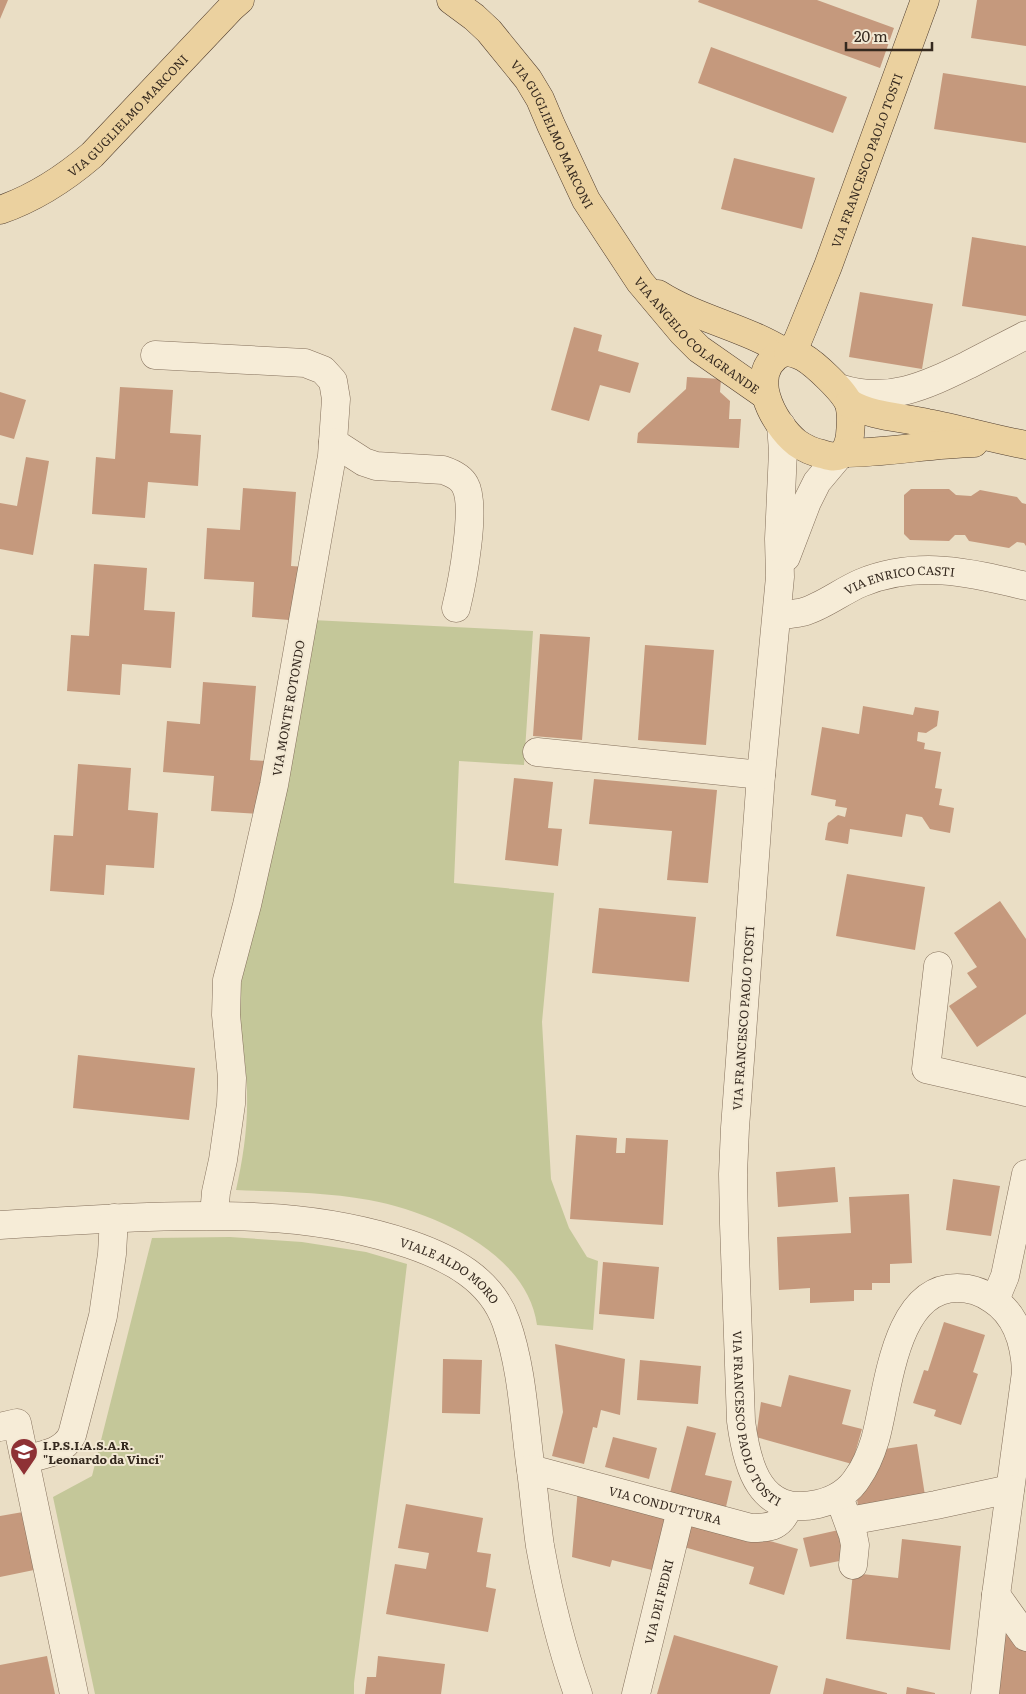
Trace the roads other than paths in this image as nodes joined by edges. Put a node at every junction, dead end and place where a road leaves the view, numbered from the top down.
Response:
1 (240, 0) edge
2 (451, 0) edge
3 (925, 0) edge
4 (0, 210) edge
5 (828, 266) junction
6 (640, 282) junction
7 (1026, 335) edge
8 (786, 352) junction
9 (155, 354) dead end
10 (836, 387) junction
11 (764, 395) junction
12 (781, 425) junction
13 (333, 442) junction
14 (1018, 443) edge
15 (840, 455) junction
16 (780, 570) junction
17 (1026, 586) edge
18 (456, 608) dead end
19 (777, 616) junction
20 (537, 752) dead end
21 (761, 775) junction
22 (938, 966) dead end
23 (1026, 1092) edge
24 (1026, 1174) edge
25 (214, 1215) junction
26 (114, 1218) junction
27 (0, 1225) edge
28 (995, 1300) junction
29 (0, 1427) edge
30 (24, 1459) junction
31 (531, 1470) junction
32 (1010, 1489) junction
33 (789, 1506) junction
34 (844, 1509) junction
35 (680, 1510) junction
36 (853, 1565) dead end
37 (996, 1595) junction
38 (1026, 1637) edge
39 (74, 1694) edge
40 (578, 1694) edge
41 (636, 1694) edge
42 (985, 1694) edge

1 - 4 main road, VIA GUGLIELMO MARCONI
2 - 6 main road, VIA GUGLIELMO MARCONI
3 - 5 main road, VIA FRANCESCO PAOLO TOSTI
5 - 8 main road, VIA FRANCESCO PAOLO TOSTI
5 - 10 main road, VIA FRANCESCO PAOLO TOSTI
6 - 8 main road, VIA ANGELO COLAGRANDE
6 - 11 main road, VIA ANGELO COLAGRANDE
7 - 10 street
8 - 10 main road
8 - 11 main road
9 - 13 street, VIA MONTE ROTONDO
10 - 14 main road
10 - 15 main road
11 - 12 main road
12 - 15 main road
12 - 16 street, VIA FRANCESCO PAOLO TOSTI
13 - 18 street
13 - 25 street, VIA MONTE ROTONDO
14 - 15 main road
15 - 16 street, VIA FRANCESCO PAOLO TOSTI
16 - 19 street, VIA FRANCESCO PAOLO TOSTI
17 - 19 street, VIA ENRICO CASTI
19 - 21 street, VIA FRANCESCO PAOLO TOSTI
20 - 21 street
21 - 33 street, VIA FRANCESCO PAOLO TOSTI
22 - 23 street
24 - 28 street
25 - 26 street, VIALE ALDO MORO
25 - 31 street, VIALE ALDO MORO
26 - 27 street, VIALE ALDO MORO
26 - 30 street
28 - 32 street, VIA FRANCESCO PAOLO TOSTI
28 - 34 street, VIA FRANCESCO PAOLO TOSTI
29 - 30 street
30 - 39 street
31 - 35 street, VIA CONDUTTURA
31 - 40 street, VIALE ALDO MORO
32 - 34 street
32 - 37 street, VIA FRANCESCO PAOLO TOSTI
33 - 34 street, VIA FRANCESCO PAOLO TOSTI
33 - 35 street, VIA CONDUTTURA
34 - 36 street
35 - 41 street, VIA DEI FEDRI
37 - 38 street
37 - 42 street, VIA FRANCESCO PAOLO TOSTI

